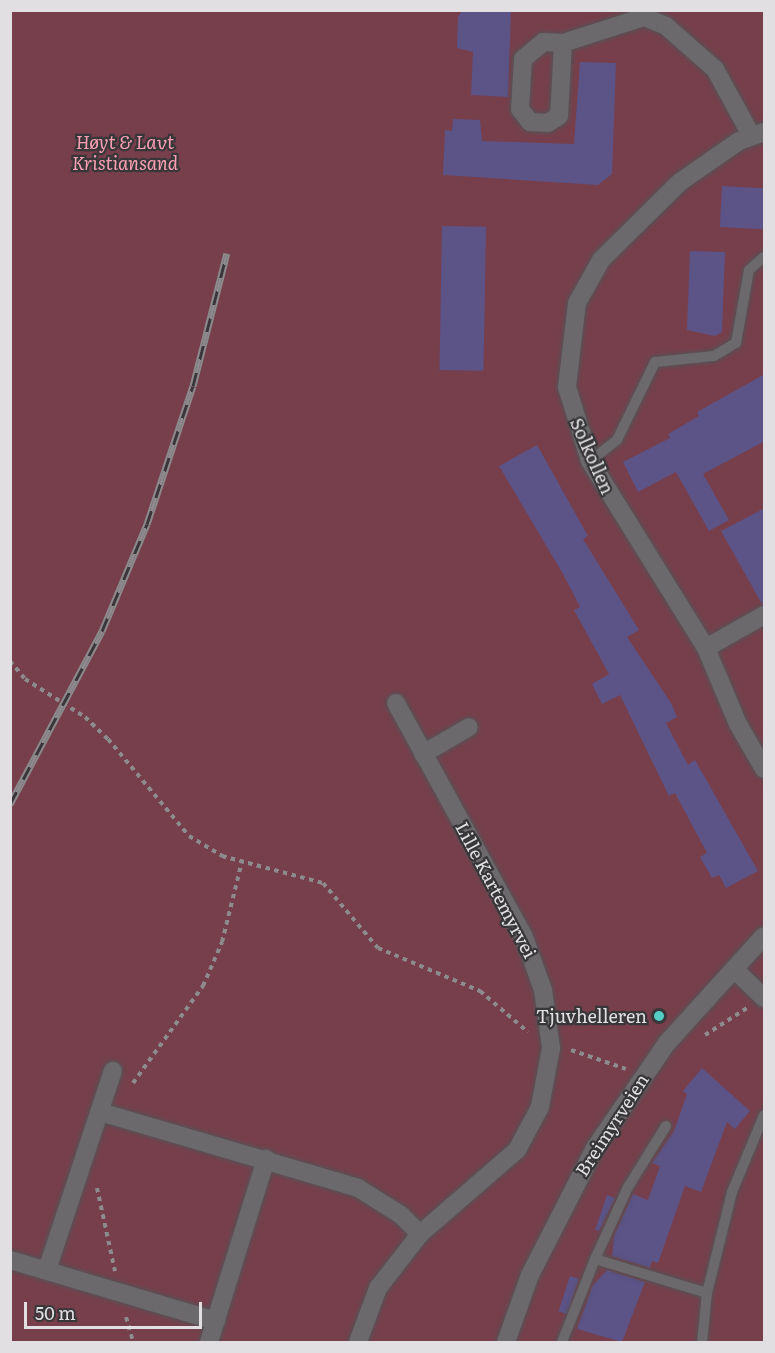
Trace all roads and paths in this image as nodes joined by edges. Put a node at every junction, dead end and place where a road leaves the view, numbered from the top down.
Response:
1 (563, 43) dead end
2 (758, 134) edge
3 (765, 257) edge
4 (590, 461) junction
5 (765, 615) edge
6 (706, 648) junction
7 (10, 661) edge
8 (396, 703) dead end
9 (469, 727) dead end
10 (423, 754) junction
11 (765, 769) edge
12 (242, 861) junction
13 (765, 936) edge
14 (734, 969) junction
15 (765, 998) edge
16 (538, 1038) dead end
17 (566, 1048) dead end
18 (113, 1071) dead end
19 (643, 1076) junction
20 (125, 1093) dead end
21 (100, 1112) junction
22 (765, 1115) edge
23 (666, 1126) dead end
24 (266, 1159) junction
25 (96, 1182) dead end
26 (420, 1234) junction
27 (595, 1259) junction
28 (10, 1260) edge
29 (47, 1270) junction
30 (116, 1275) dead end
31 (707, 1293) junction
32 (124, 1309) dead end
33 (216, 1321) junction
34 (133, 1342) edge
35 (209, 1342) edge
36 (358, 1342) edge
37 (506, 1342) edge
38 (561, 1342) edge
39 (702, 1342) edge

1 - 2 street, Solkollen
2 - 4 street, Solkollen
3 - 4 lane
4 - 6 street, Solkollen
5 - 6 street
6 - 11 street, Solkollen
7 - 12 path
8 - 10 street, Lille Kartemyrvei
9 - 10 street
10 - 26 street, Lille Kartemyrvei
12 - 16 path
12 - 20 path
13 - 14 street, Breimyrveien
14 - 15 street
14 - 19 street, Breimyrveien
17 - 19 path
18 - 21 street
19 - 37 street, Breimyrveien
21 - 24 street
21 - 29 street
22 - 31 lane
23 - 27 lane
24 - 26 street
24 - 33 street
25 - 30 path
26 - 36 street, Lille Kartemyrvei
27 - 31 lane
27 - 38 lane
28 - 29 street
29 - 33 street
31 - 39 lane
32 - 34 path
33 - 35 street

